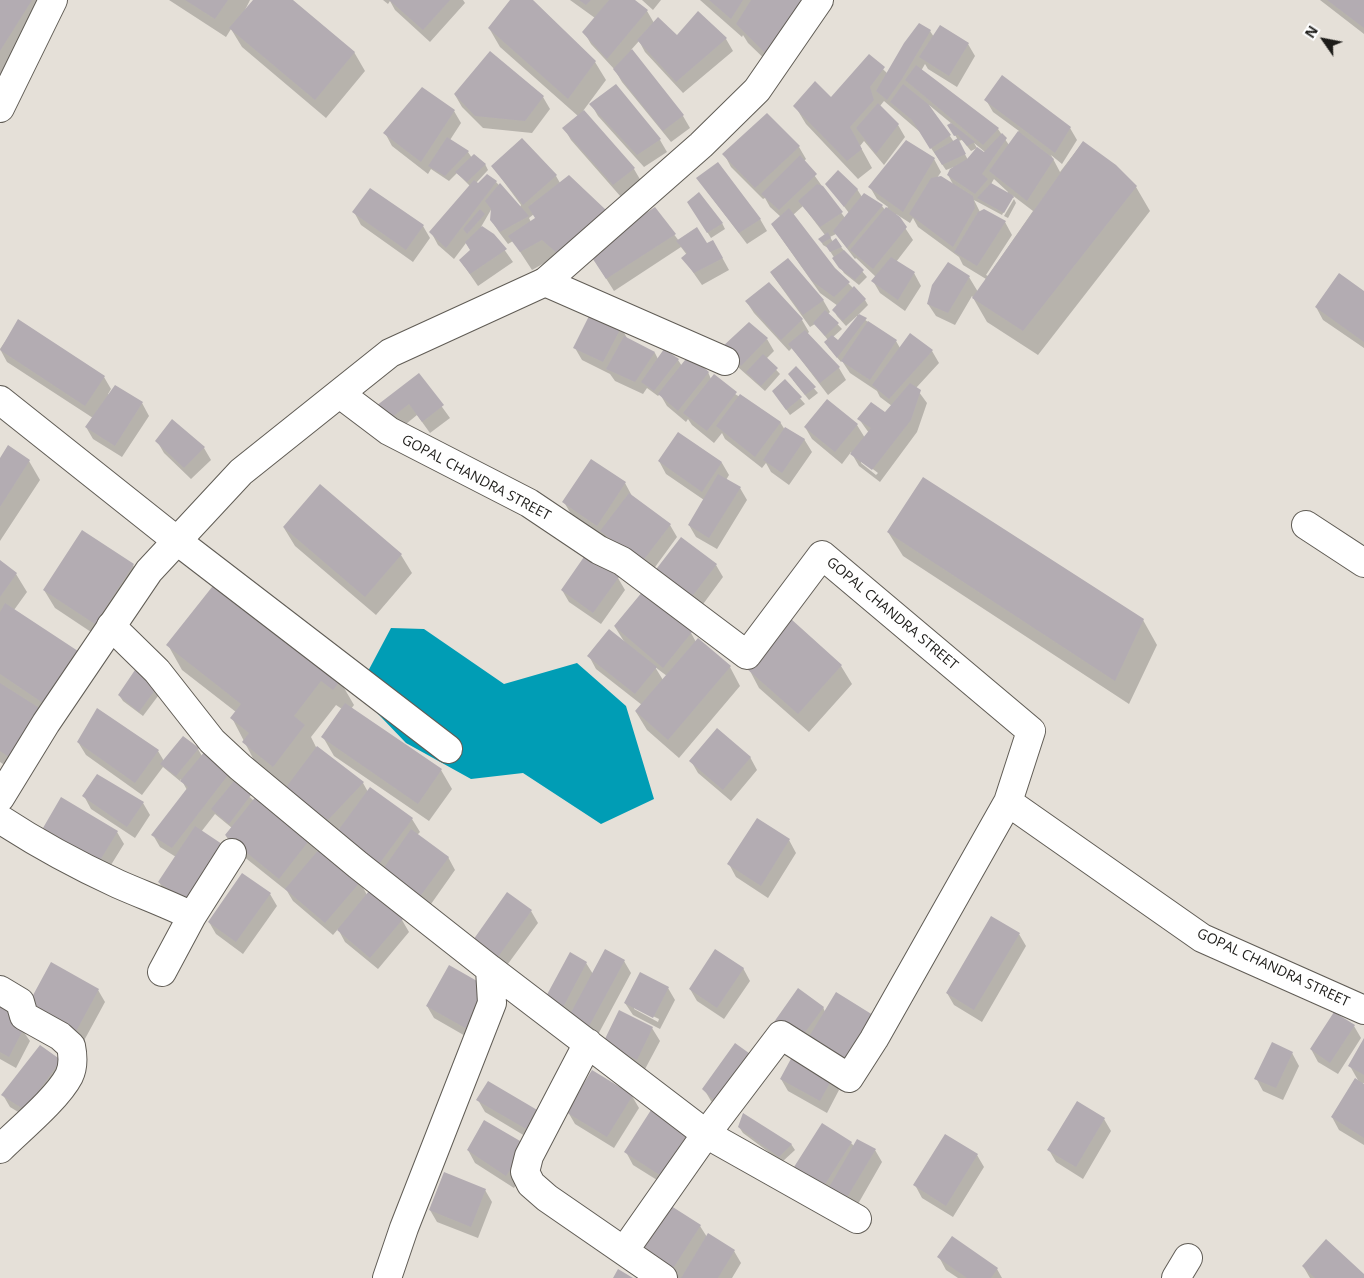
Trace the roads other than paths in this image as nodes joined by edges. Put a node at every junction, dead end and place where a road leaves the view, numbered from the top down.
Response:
1 (53, 0) edge
2 (819, 0) edge
3 (0, 108) edge
4 (545, 282) junction
5 (725, 361) dead end
6 (340, 394) junction
7 (0, 400) edge
8 (1306, 525) dead end
9 (176, 540) junction
10 (1364, 563) edge
11 (111, 626) junction
12 (448, 749) dead end
13 (0, 798) edge
14 (1008, 802) junction
15 (0, 819) edge
16 (232, 853) dead end
17 (192, 916) junction
18 (490, 969) junction
19 (162, 972) dead end
20 (0, 990) edge
21 (1364, 1010) edge
22 (588, 1043) junction
23 (706, 1134) junction
24 (0, 1149) edge
25 (858, 1219) dead end
26 (624, 1251) junction
27 (387, 1278) edge
28 (664, 1278) edge

1 - 3 street
2 - 4 street
4 - 5 street
4 - 6 street
6 - 9 street
6 - 14 street, GOPAL CHANDRA STREET
7 - 9 street
8 - 10 street
9 - 11 street
9 - 12 street
11 - 13 street
11 - 18 street
14 - 21 street, GOPAL CHANDRA STREET
14 - 23 street
15 - 17 street
16 - 17 street
17 - 19 street
18 - 22 street
18 - 27 street
20 - 24 street
22 - 23 street
22 - 26 street
23 - 25 street
23 - 26 street
26 - 28 street

